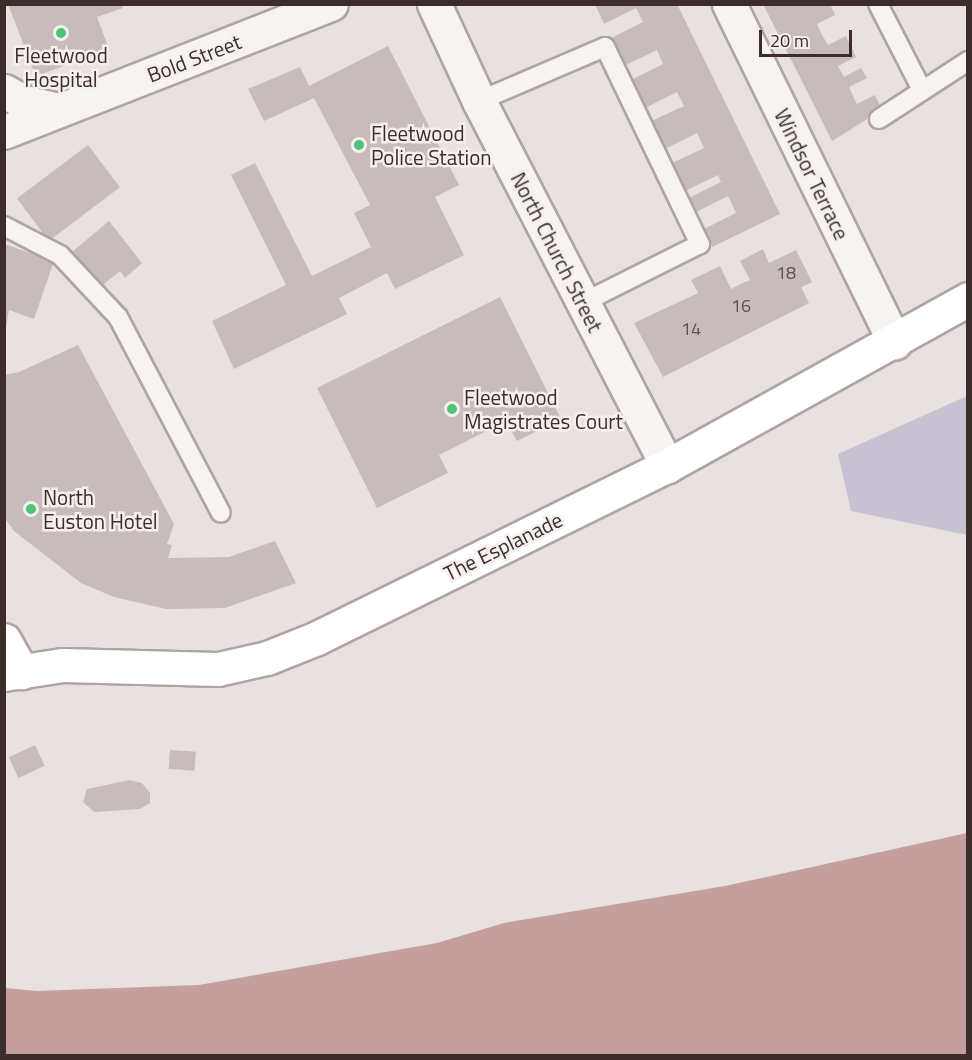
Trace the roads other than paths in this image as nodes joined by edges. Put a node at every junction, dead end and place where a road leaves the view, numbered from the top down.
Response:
1 (331, 4) edge
2 (434, 4) edge
3 (729, 4) edge
4 (878, 4) edge
5 (968, 61) edge
6 (922, 90) junction
7 (4, 91) edge
8 (479, 101) junction
9 (58, 110) junction
10 (879, 119) dead end
11 (4, 132) edge
12 (4, 225) edge
13 (968, 299) edge
14 (584, 302) junction
15 (895, 343) junction
16 (666, 465) junction
17 (221, 513) dead end
18 (4, 640) edge
19 (13, 673) edge

1 - 9 street, Bold Street
2 - 8 street, North Church Street
3 - 15 street, Windsor Terrace
4 - 6 lane
5 - 6 lane
6 - 10 lane
7 - 9 street
8 - 14 street, North Church Street
8 - 14 lane
9 - 11 street, Bold Street
12 - 17 lane
13 - 15 street, The Esplanade
14 - 16 street, North Church Street
15 - 16 street, The Esplanade
16 - 19 street, The Esplanade
18 - 19 street

